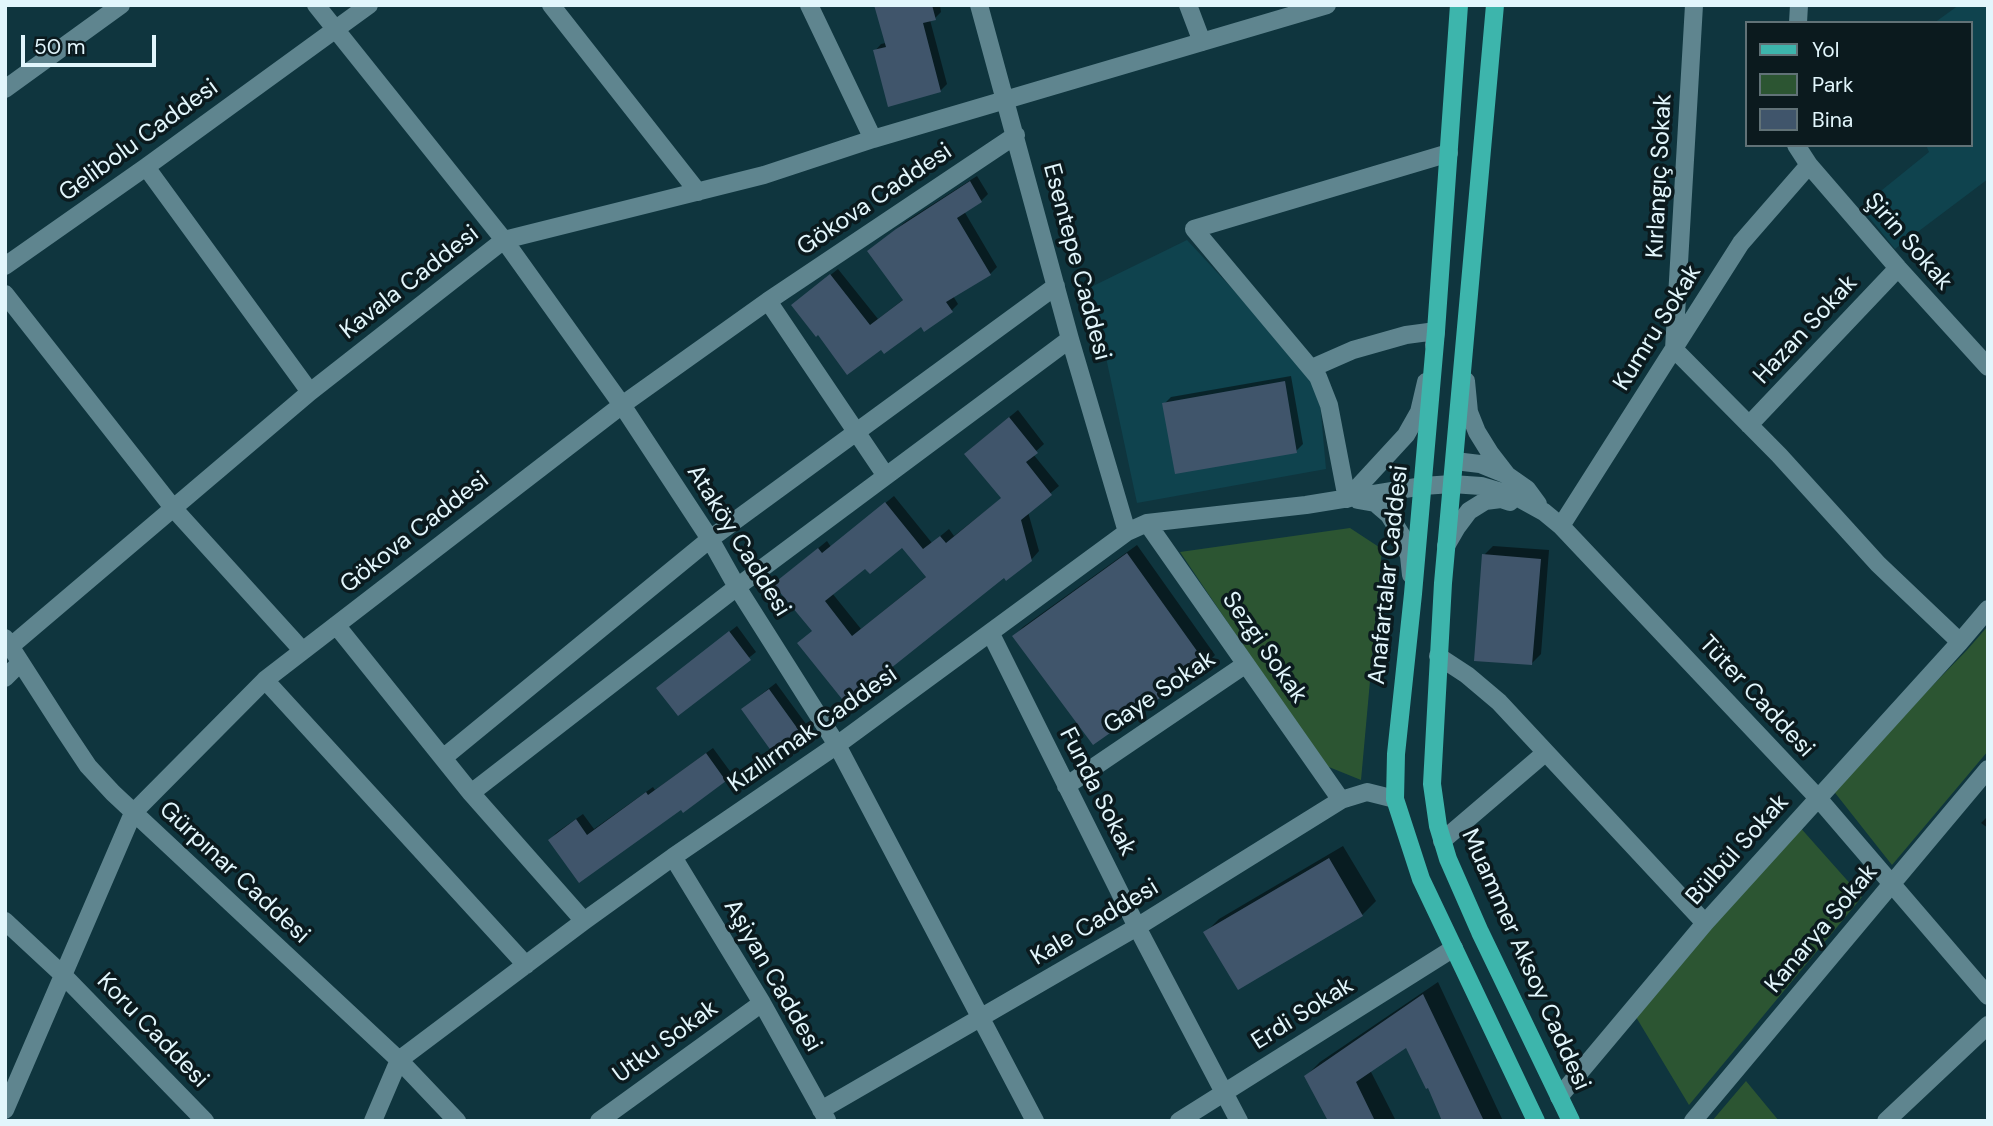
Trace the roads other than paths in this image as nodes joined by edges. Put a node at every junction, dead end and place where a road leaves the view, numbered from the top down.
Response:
1 (121, 5) edge
2 (316, 5) edge
3 (369, 5) edge
4 (551, 5) edge
5 (809, 5) edge
6 (979, 5) edge
7 (1188, 5) edge
8 (1327, 5) edge
9 (1459, 5) edge
10 (1495, 5) edge
11 (1694, 5) edge
12 (335, 29) junction
13 (1202, 42) junction
14 (5, 89) edge
15 (1005, 99) junction
16 (1016, 135) junction
17 (873, 139) junction
18 (1797, 147) edge
19 (1449, 153) junction
20 (1809, 165) junction
21 (146, 167) junction
22 (698, 192) junction
23 (504, 240) junction
24 (5, 267) edge
25 (1898, 268) junction
26 (1056, 286) junction
27 (5, 294) edge
28 (768, 301) junction
29 (1436, 331) junction
30 (1070, 339) junction
31 (1674, 349) junction
32 (1464, 362) junction
33 (1988, 367) edge
34 (1312, 368) junction
35 (310, 391) junction
36 (622, 405) junction
37 (1749, 425) junction
38 (855, 432) junction
39 (1455, 461) junction
40 (1507, 475) junction
41 (886, 476) junction
42 (1452, 484) junction
43 (1423, 486) junction
44 (1347, 499) junction
45 (174, 509) junction
46 (1544, 512) junction
47 (1147, 523) junction
48 (1561, 526) junction
49 (1128, 532) junction
50 (710, 539) junction
51 (1446, 546) junction
52 (737, 587) junction
53 (1413, 594) junction
54 (1988, 608) edge
55 (336, 625) junction
56 (990, 634) junction
57 (8, 642) edge
58 (1959, 642) junction
59 (302, 650) junction
60 (1438, 656) junction
61 (20, 663) junction
62 (1246, 664) junction
63 (5, 678) edge
64 (265, 680) junction
65 (837, 745) junction
66 (1545, 752) junction
67 (443, 758) junction
68 (1988, 769) edge
69 (1066, 786) junction
70 (471, 793) junction
71 (1818, 798) junction
72 (1395, 799) junction
73 (1341, 800) junction
74 (132, 813) junction
75 (1442, 841) junction
76 (673, 857) junction
77 (1893, 884) junction
78 (5, 921) edge
79 (584, 921) junction
80 (1704, 923) junction
81 (1137, 927) junction
82 (1454, 948) junction
83 (526, 965) junction
84 (64, 975) junction
85 (1988, 996) edge
86 (762, 1003) junction
87 (982, 1018) junction
88 (1988, 1026) edge
89 (399, 1060) junction
90 (1224, 1092) junction
91 (1559, 1097) junction
92 (5, 1110) edge
93 (824, 1115) edge
94 (196, 1117) edge
95 (373, 1121) edge
96 (457, 1121) edge
97 (599, 1121) edge
98 (1035, 1121) edge
99 (1179, 1121) edge
100 (1239, 1121) edge
101 (1536, 1121) edge
102 (1571, 1121) edge
103 (1693, 1121) edge
104 (1886, 1121) edge

1 - 14 street
2 - 12 street, Ataköy Caddesi
3 - 12 street, Gelibolu Caddesi
4 - 22 street
5 - 17 street
6 - 15 street, Esentepe Caddesi
7 - 13 street
8 - 13 street, Kavala Caddesi
9 - 19 main road, Anafartalar Caddesi
10 - 32 main road
11 - 31 street, Kırlangıç Sokak
12 - 21 street, Gelibolu Caddesi
12 - 23 street, Ataköy Caddesi
13 - 15 street, Kavala Caddesi
15 - 16 street, Esentepe Caddesi
15 - 17 street, Kavala Caddesi
16 - 26 street, Esentepe Caddesi
16 - 28 street, Gökova Caddesi
17 - 22 street, Kavala Caddesi
18 - 20 street, Şirin Sokak
19 - 29 main road, Anafartalar Caddesi
19 - 34 street
20 - 25 street, Şirin Sokak
20 - 31 street, Kumru Sokak
21 - 24 street, Gelibolu Caddesi
21 - 35 street
22 - 23 street, Kavala Caddesi
23 - 35 street, Kavala Caddesi
23 - 36 street, Ataköy Caddesi
25 - 33 street, Şirin Sokak
25 - 37 street, Hazan Sokak
26 - 30 street, Esentepe Caddesi
26 - 38 street
27 - 45 street
28 - 36 street, Gökova Caddesi
28 - 38 street
29 - 34 street
29 - 43 main road, Anafartalar Caddesi
29 - 44 street
30 - 41 street
30 - 49 street, Esentepe Caddesi
31 - 37 street
31 - 48 street, Kumru Sokak
32 - 39 main road
32 - 40 street
34 - 44 street
35 - 45 street, Kavala Caddesi
36 - 50 street, Ataköy Caddesi
36 - 55 street, Gökova Caddesi
37 - 58 street
38 - 41 street
38 - 50 street
39 - 40 street
39 - 42 main road
40 - 46 street
41 - 52 street
42 - 43 street, Tüter Caddesi
42 - 46 street, Tüter Caddesi
42 - 51 main road, Muammer Aksoy Caddesi
43 - 44 street, Kızılırmak Caddesi
43 - 53 main road, Anafartalar Caddesi
44 - 47 street, Kızılırmak Caddesi
44 - 53 street
45 - 57 street, Kavala Caddesi
45 - 59 street
46 - 48 street, Tüter Caddesi
46 - 51 street
47 - 49 street, Kızılırmak Caddesi
47 - 62 street, Sezgi Sokak
48 - 71 street, Tüter Caddesi
49 - 56 street, Kızılırmak Caddesi
50 - 52 street, Ataköy Caddesi
50 - 67 street
51 - 60 main road, Muammer Aksoy Caddesi
52 - 65 street, Ataköy Caddesi
52 - 70 street
53 - 72 main road, Anafartalar Caddesi
54 - 58 street, Bülbül Sokak
55 - 59 street, Gökova Caddesi
55 - 67 street
56 - 65 street, Kızılırmak Caddesi
56 - 69 street, Funda Sokak
57 - 61 street, Gürpınar Caddesi
58 - 71 street, Bülbül Sokak
59 - 64 street, Gökova Caddesi
60 - 66 street
60 - 75 main road, Muammer Aksoy Caddesi
61 - 63 street
61 - 74 street, Gürpınar Caddesi
62 - 69 street, Gaye Sokak
62 - 73 street, Sezgi Sokak
64 - 74 street, Gökova Caddesi
64 - 83 street
65 - 76 street, Kızılırmak Caddesi
65 - 87 street, Ataköy Caddesi
66 - 75 street
66 - 80 street
67 - 70 street
68 - 77 street, Kanarya Sokak
69 - 81 street, Funda Sokak
70 - 79 street
71 - 77 street, Tüter Caddesi
71 - 80 street, Bülbül Sokak
72 - 73 street, Kale Caddesi
72 - 82 main road, Anafartalar Caddesi
73 - 81 street, Kale Caddesi
74 - 84 street, Gökova Caddesi
74 - 89 street, Gürpınar Caddesi
75 - 91 main road, Muammer Aksoy Caddesi
76 - 79 street, Kızılırmak Caddesi
76 - 86 street, Aşiyan Caddesi
77 - 85 street, Tüter Caddesi
77 - 103 street, Kanarya Sokak
78 - 84 street, Koru Caddesi
79 - 83 street, Kızılırmak Caddesi
80 - 91 street, Bülbül Sokak
81 - 87 street, Kale Caddesi
81 - 90 street, Funda Sokak
82 - 90 street, Erdi Sokak
82 - 101 main road, Anafartalar Caddesi
83 - 89 street, Kızılırmak Caddesi
84 - 92 street, Gökova Caddesi
84 - 94 street, Koru Caddesi
86 - 93 street, Aşiyan Caddesi
86 - 97 street, Utku Sokak
87 - 93 street, Kale Caddesi
87 - 98 street, Ataköy Caddesi
88 - 104 street
89 - 95 street
89 - 96 street, Gürpınar Caddesi
90 - 99 street, Erdi Sokak
90 - 100 street, Funda Sokak
91 - 102 main road, Muammer Aksoy Caddesi

